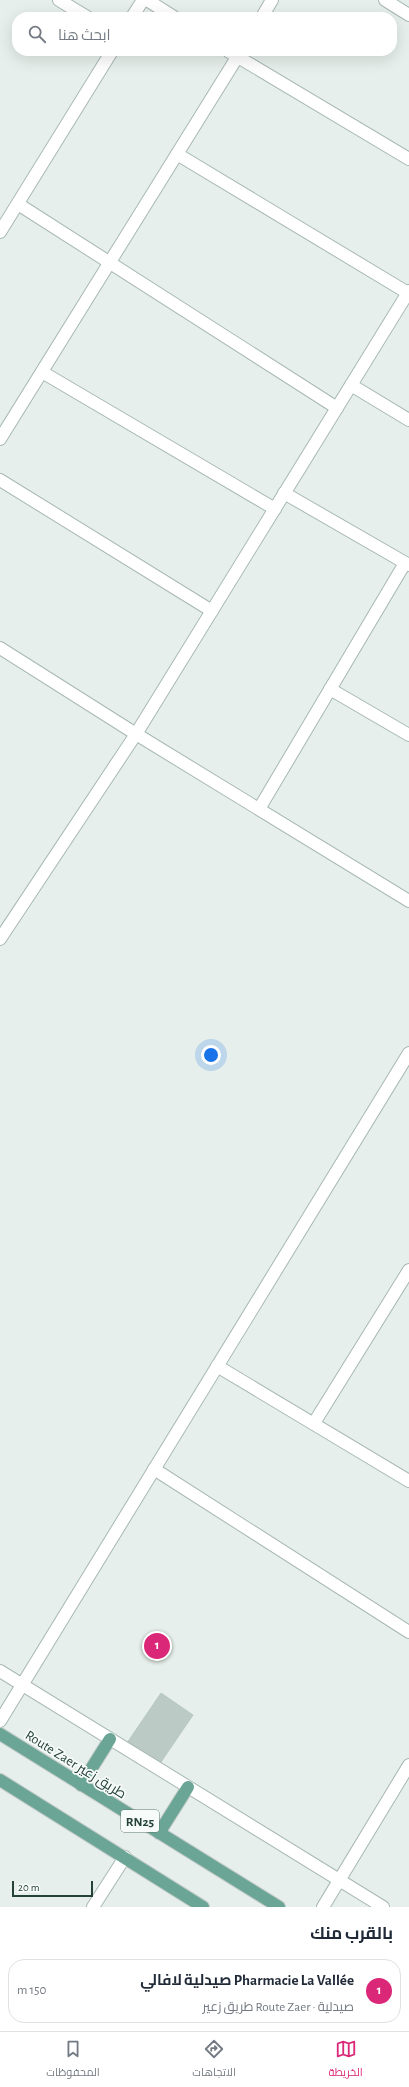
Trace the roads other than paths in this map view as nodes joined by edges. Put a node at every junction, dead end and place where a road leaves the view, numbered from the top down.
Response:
1 (59, 0) edge
2 (143, 0) edge
3 (147, 0) edge
4 (272, 0) edge
5 (385, 0) edge
6 (79, 12) edge
7 (135, 12) edge
8 (166, 12) edge
9 (265, 12) edge
10 (409, 15) edge
11 (109, 56) edge
12 (233, 56) edge
13 (240, 56) edge
14 (177, 154) junction
15 (409, 160) edge
16 (18, 204) junction
17 (0, 232) edge
18 (110, 263) junction
19 (408, 292) edge
20 (42, 372) junction
21 (351, 385) junction
22 (337, 408) junction
23 (409, 420) edge
24 (0, 440) edge
25 (0, 480) edge
26 (284, 494) junction
27 (275, 509) junction
28 (407, 564) edge
29 (212, 610) junction
30 (0, 648) edge
31 (330, 689) junction
32 (136, 734) junction
33 (409, 735) edge
34 (259, 809) junction
35 (409, 901) edge
36 (0, 939) edge
37 (409, 1053) edge
38 (409, 1270) edge
39 (217, 1366) junction
40 (314, 1423) junction
41 (154, 1469) junction
42 (409, 1481) edge
43 (409, 1632) edge
44 (0, 1671) edge
45 (22, 1685) junction
46 (0, 1721) edge
47 (0, 1734) edge
48 (110, 1739) junction
49 (409, 1764) edge
50 (0, 1780) edge
51 (82, 1785) junction
52 (188, 1787) junction
53 (159, 1832) junction
54 (125, 1857) junction
55 (340, 1880) junction
56 (93, 1907) edge
57 (203, 1907) edge
58 (279, 1907) edge
59 (323, 1907) edge
60 (383, 1907) edge

1 - 6 street
2 - 7 street
3 - 8 street
4 - 9 street
5 - 10 street
11 - 16 street
12 - 14 street
13 - 15 street
14 - 18 street
14 - 19 street
16 - 17 street
16 - 18 street
18 - 20 street
18 - 22 street
19 - 21 street
20 - 24 street
20 - 27 street
21 - 22 street
21 - 23 street
22 - 26 street
25 - 29 street
26 - 27 street
26 - 28 street
27 - 29 street
28 - 31 street
29 - 32 street
30 - 32 street
31 - 33 street
31 - 34 street
32 - 34 street
32 - 36 street
34 - 35 street
37 - 39 street
38 - 40 street
39 - 40 street
39 - 41 street
40 - 42 street
41 - 43 street
41 - 45 street
44 - 45 street
45 - 46 street
45 - 48 street
47 - 51 main road, Route Zaer طريق زعير / RN25
48 - 51 main road
48 - 52 street
49 - 55 street
50 - 54 main road, RN25
51 - 53 main road, Route Zaer طريق زعير / RN25
52 - 53 main road
52 - 55 street
53 - 58 main road, Route Zaer طريق زعير / RN25
54 - 56 street
54 - 57 main road, RN25
55 - 59 street
55 - 60 street

